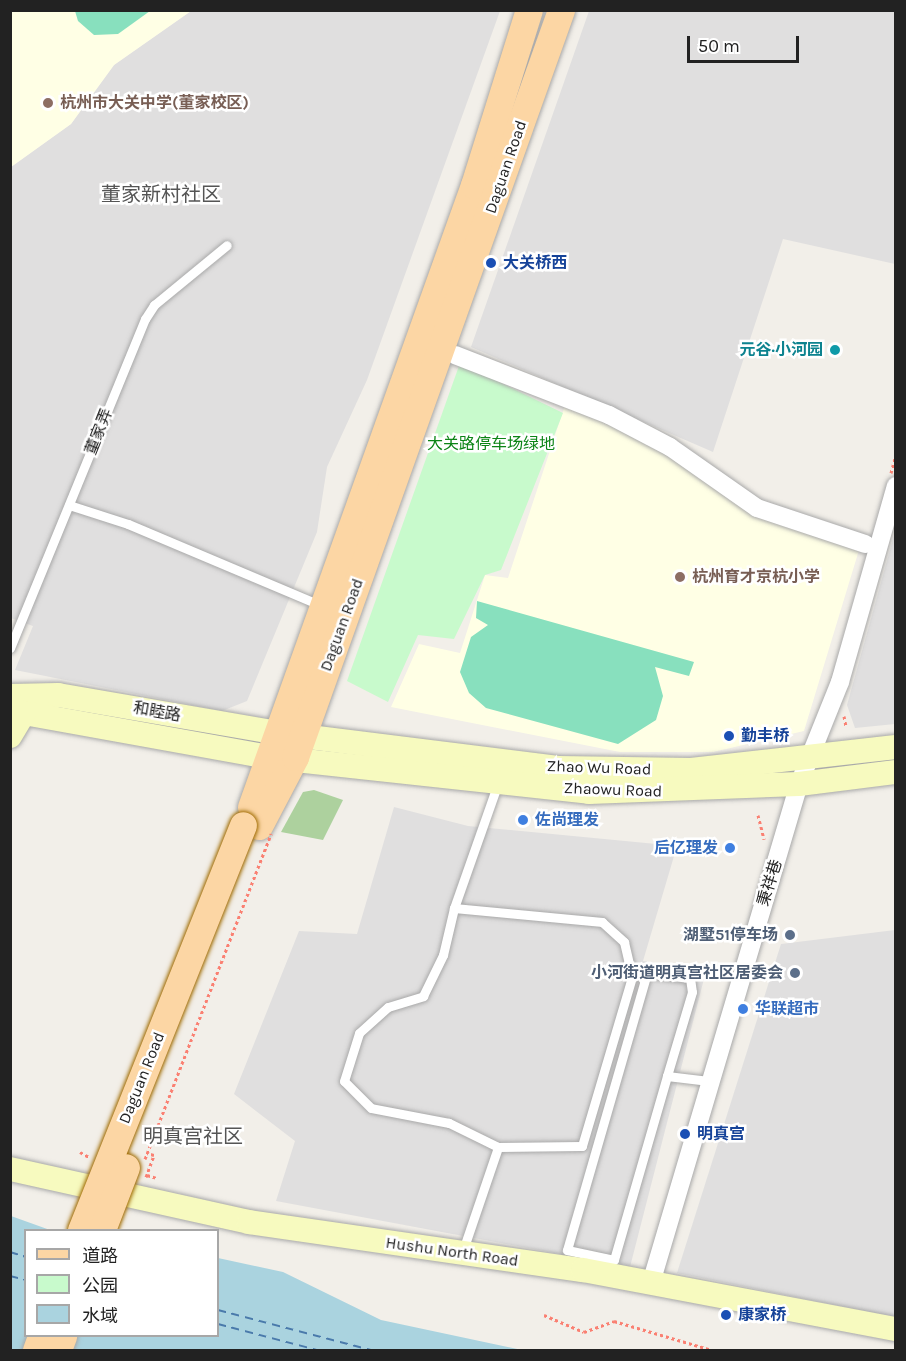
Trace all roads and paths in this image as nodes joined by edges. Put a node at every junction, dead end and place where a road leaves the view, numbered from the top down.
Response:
1 (529, 10) edge
2 (561, 10) edge
3 (227, 245) dead end
4 (455, 355) dead end
5 (896, 486) edge
6 (69, 505) junction
7 (865, 544) dead end
8 (322, 606) junction
9 (10, 648) edge
10 (15, 704) edge
11 (10, 736) edge
12 (286, 746) junction
13 (896, 747) edge
14 (808, 757) junction
15 (896, 772) edge
16 (499, 781) junction
17 (799, 784) junction
18 (257, 828) junction
19 (454, 908) junction
20 (667, 1076) junction
21 (709, 1081) junction
22 (498, 1147) junction
23 (80, 1152) dead end
24 (91, 1158) dead end
25 (10, 1169) edge
26 (138, 1175) dead end
27 (147, 1175) dead end
28 (157, 1178) dead end
29 (81, 1229) edge
30 (102, 1229) edge
31 (462, 1254) junction
32 (651, 1283) junction
33 (544, 1315) dead end
34 (896, 1329) edge
35 (712, 1350) edge

1 - 8 main road, Daguan Road
2 - 12 main road, Daguan Road
3 - 6 lane, 董家弄
4 - 7 street
5 - 14 street, 秉祥巷
6 - 8 lane
6 - 9 lane, 董家弄
8 - 12 main road, Daguan Road
10 - 11 main road
10 - 12 main road, 和睦路
12 - 14 main road, Zhao Wu Road
12 - 16 main road, Zhaowu Road
12 - 18 main road, Daguan Road
13 - 14 main road, Zhao Wu Road
14 - 17 street, 秉祥巷
15 - 17 main road, Zhaowu Road
16 - 17 main road, Zhaowu Road
16 - 19 lane
17 - 21 street, 秉祥巷
18 - 26 path, bridge
18 - 29 main road, Daguan Road, bridge
18 - 30 main road, Daguan Road, bridge
19 - 22 lane
19 - 22 lane
20 - 20 lane
20 - 21 lane
21 - 32 street, 秉祥巷
22 - 31 lane
23 - 24 path
25 - 31 main road, Hushu North Road
27 - 28 path
31 - 32 main road, Hushu North Road
32 - 34 main road, Hushu North Road
33 - 35 path

